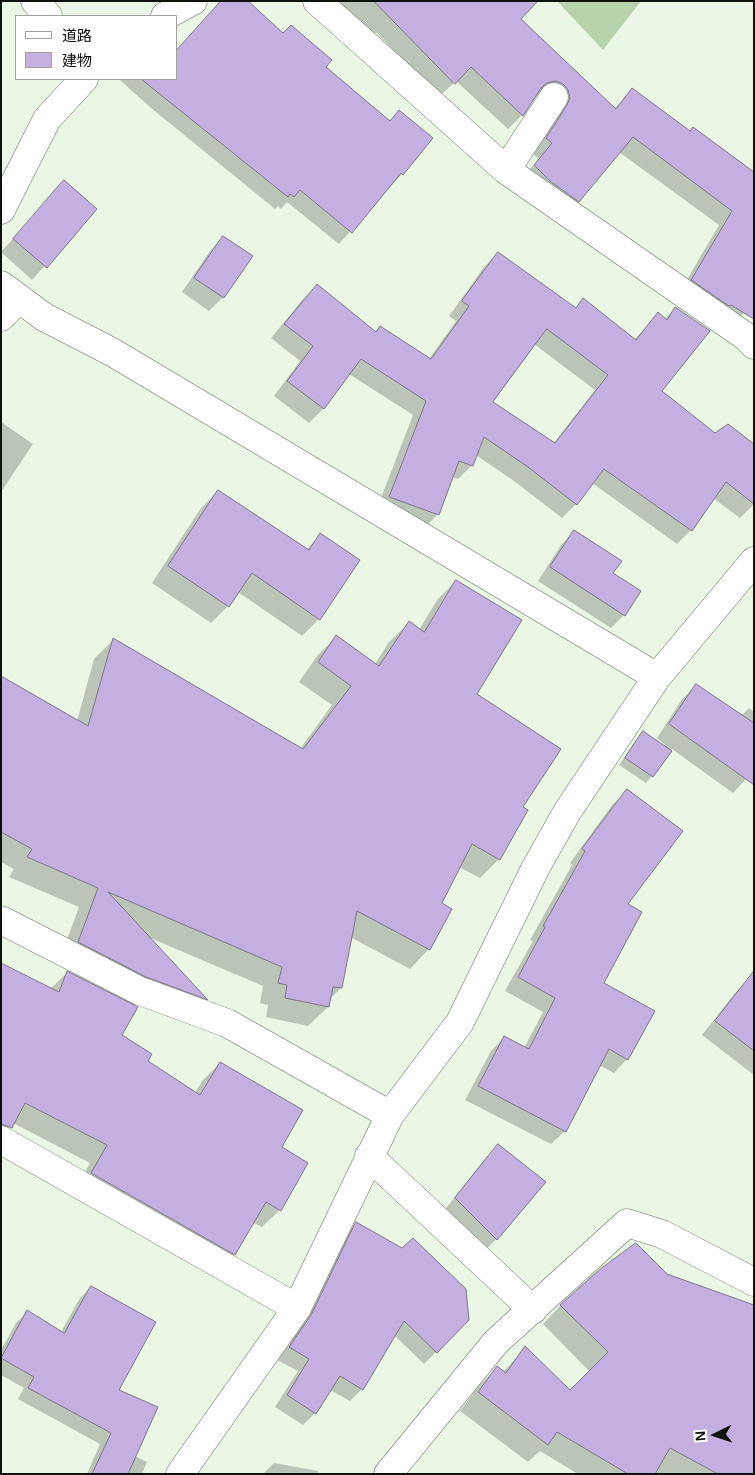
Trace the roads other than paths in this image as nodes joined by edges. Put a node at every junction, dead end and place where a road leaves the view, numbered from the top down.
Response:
1 (36, 1) edge
2 (193, 1) edge
3 (317, 1) edge
4 (47, 15) edge
5 (167, 15) edge
6 (83, 80) edge
7 (554, 97) dead end
8 (506, 170) junction
9 (1, 210) edge
10 (7, 300) edge
11 (754, 345) edge
12 (754, 561) edge
13 (657, 677) junction
14 (1, 920) edge
15 (390, 1115) junction
16 (1, 1140) edge
17 (369, 1156) junction
18 (754, 1282) edge
19 (297, 1308) junction
20 (533, 1310) junction
21 (180, 1474) edge
22 (388, 1474) edge

1 - 4 street
2 - 5 street
3 - 8 street
6 - 9 street
7 - 8 street
8 - 11 street
10 - 13 street
12 - 13 street
13 - 15 street
14 - 15 street
15 - 17 street
16 - 19 street
17 - 19 street
17 - 20 street
18 - 20 street
19 - 21 street
20 - 22 street

